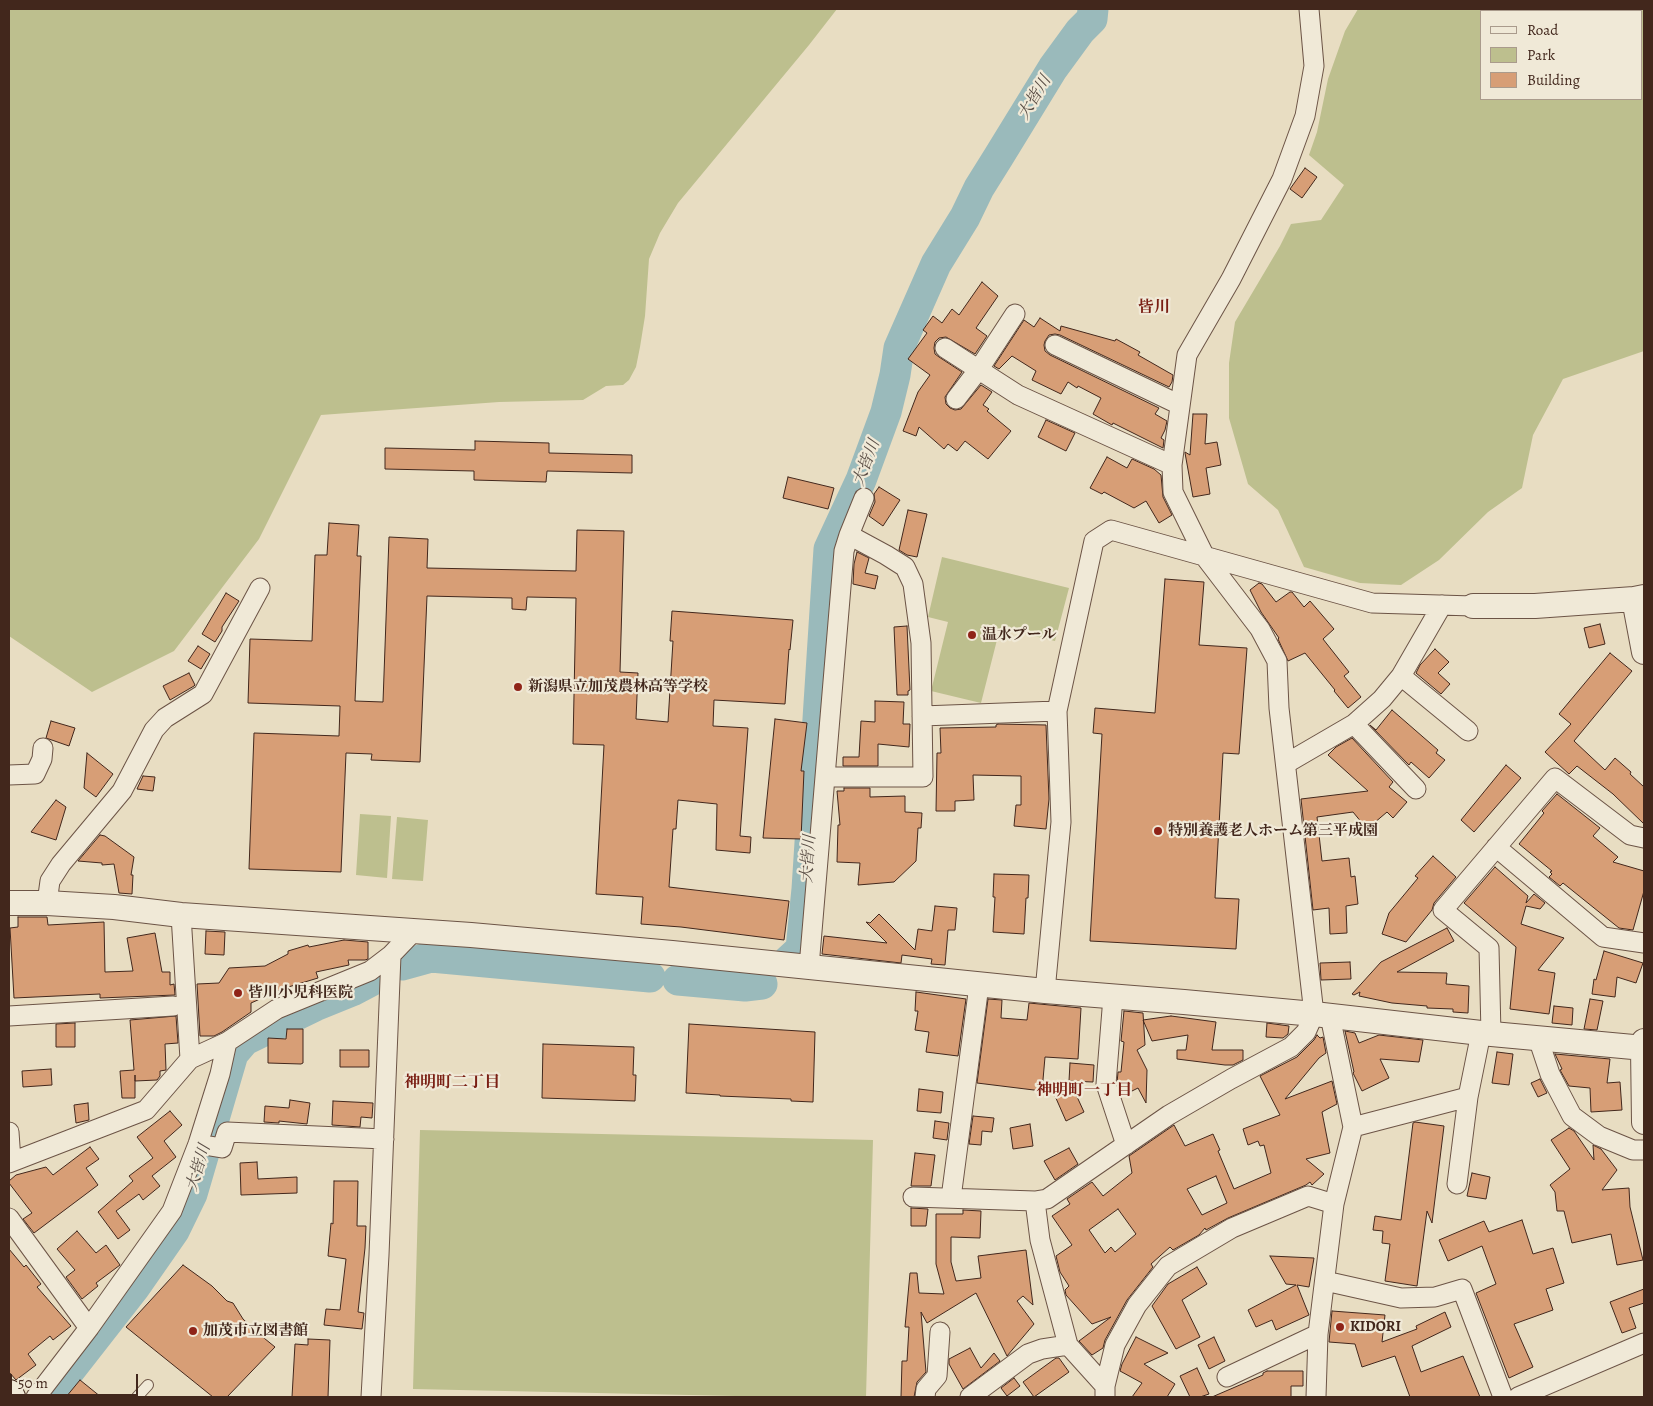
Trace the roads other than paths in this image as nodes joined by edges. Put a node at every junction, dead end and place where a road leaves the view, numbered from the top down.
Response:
1 (1309, 9) edge
2 (1015, 314) dead end
3 (1055, 345) dead end
4 (945, 348) dead end
5 (978, 369) junction
6 (956, 399) dead end
7 (1180, 404) junction
8 (1172, 465) junction
9 (864, 498) dead end
10 (849, 535) junction
11 (1206, 557) junction
12 (260, 588) dead end
13 (1639, 598) edge
14 (1442, 605) junction
15 (1473, 606) joint
16 (1644, 652) edge
17 (1401, 676) junction
18 (1057, 711) junction
19 (922, 716) junction
20 (1354, 724) junction
21 (1468, 731) dead end
22 (43, 748) dead end
23 (1287, 763) junction
24 (9, 775) edge
25 (825, 778) junction
26 (1416, 789) dead end
27 (1644, 838) edge
28 (1496, 847) junction
29 (9, 903) edge
30 (47, 903) junction
31 (181, 915) junction
32 (415, 930) junction
33 (1644, 943) edge
34 (391, 955) junction
35 (809, 967) junction
36 (979, 985) junction
37 (1045, 991) junction
38 (1114, 997) junction
39 (173, 1006) dead end
40 (1322, 1015) junction
41 (9, 1016) edge
42 (1486, 1034) junction
43 (1538, 1038) junction
44 (227, 1042) junction
45 (1644, 1046) edge
46 (190, 1060) junction
47 (1468, 1097) junction
48 (1644, 1122) edge
49 (1353, 1127) junction
50 (9, 1132) edge
51 (384, 1139) junction
52 (198, 1144) junction
53 (1126, 1145) junction
54 (1644, 1150) edge
55 (10, 1162) edge
56 (1457, 1184) dead end
57 (912, 1196) dead end
58 (952, 1198) junction
59 (1035, 1201) junction
60 (1334, 1204) junction
61 (9, 1218) edge
62 (1325, 1281) junction
63 (89, 1328) junction
64 (940, 1332) dead end
65 (1318, 1334) junction
66 (1644, 1343) edge
67 (1068, 1345) junction
68 (1578, 1372) junction
69 (1227, 1377) dead end
70 (148, 1385) dead end
71 (1105, 1391) edge
72 (9, 1394) edge
73 (11, 1397) edge
74 (36, 1397) edge
75 (137, 1397) edge
76 (371, 1397) edge
77 (925, 1397) edge
78 (970, 1397) edge
79 (1316, 1397) edge
80 (1503, 1397) edge
81 (1518, 1397) edge
82 (1540, 1397) edge

1 - 7 street
2 - 5 street
3 - 7 street
4 - 5 street
5 - 6 street
5 - 8 street
7 - 8 street
8 - 11 street
9 - 10 street
10 - 19 street
10 - 25 street
11 - 14 street
11 - 18 street
11 - 23 street
12 - 30 street
13 - 15 street
13 - 16 street
14 - 15 street
14 - 17 street
17 - 20 street
17 - 21 street
18 - 19 street
18 - 37 street
19 - 25 street
20 - 23 street
20 - 26 street
22 - 24 street
23 - 40 street
25 - 35 street
27 - 28 street
28 - 33 street
28 - 42 street
29 - 30 street
30 - 31 street
31 - 32 street
31 - 46 street
32 - 34 street
32 - 35 street
34 - 44 street
34 - 51 street
35 - 36 street
36 - 37 street
36 - 58 street
37 - 38 street
38 - 40 street
38 - 53 street
39 - 41 street
40 - 42 street
40 - 49 street
40 - 53 street
42 - 43 street
42 - 47 street
43 - 45 street
43 - 54 street
44 - 46 street
44 - 52 street
45 - 48 street
46 - 55 street
47 - 49 street
47 - 56 street
49 - 60 street
50 - 55 street
51 - 52 street
51 - 76 street
52 - 63 street
53 - 59 street
57 - 58 street
58 - 59 street
59 - 67 street
60 - 62 street
60 - 71 street
61 - 63 street
62 - 65 street
62 - 80 street
63 - 74 street
64 - 77 street
65 - 69 street
65 - 79 street
66 - 68 street
67 - 71 street
67 - 78 street
68 - 81 street
68 - 82 lane
70 - 75 lane
72 - 73 main road

